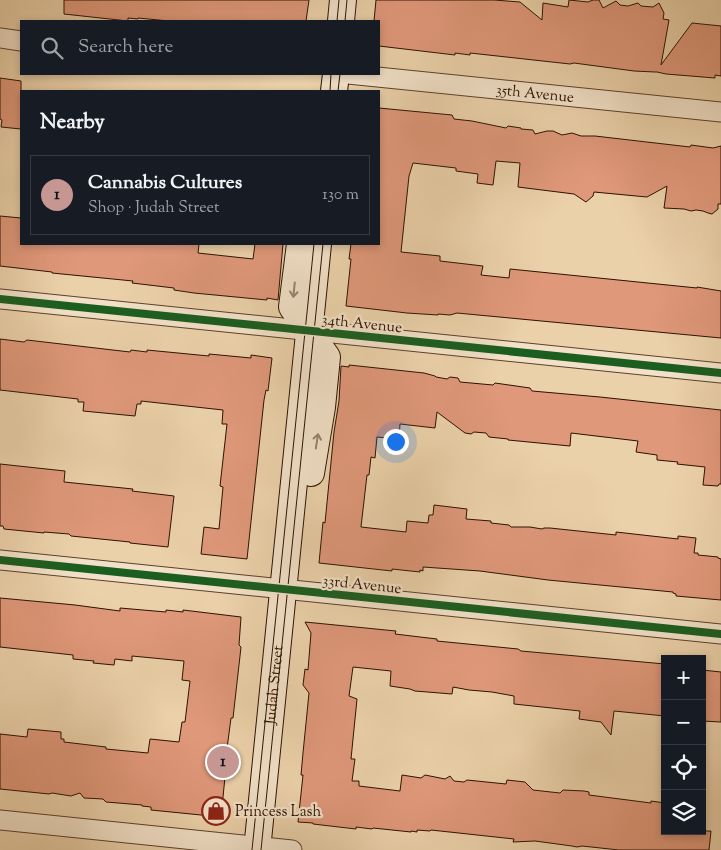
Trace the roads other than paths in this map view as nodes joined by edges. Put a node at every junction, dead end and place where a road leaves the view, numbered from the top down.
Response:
1 (343, 0) edge
2 (341, 20) edge
3 (0, 38) edge
4 (20, 41) edge
5 (336, 75) edge
6 (358, 75) edge
7 (334, 90) edge
8 (721, 112) edge
9 (300, 245) edge
10 (318, 245) edge
11 (0, 299) edge
12 (309, 331) junction
13 (721, 373) edge
14 (0, 560) edge
15 (283, 590) junction
16 (721, 634) edge
17 (0, 820) edge
18 (257, 848) edge
19 (292, 850) edge

1 - 2 street
3 - 4 street
5 - 7 street
6 - 8 street, 35th Avenue
9 -> 12 street
10 - 12 street, Judah Street
11 - 12 street, 34th Avenue
12 - 13 street, 34th Avenue
12 - 15 street, Judah Street
14 - 15 street, 33rd Avenue
15 - 16 street, 33rd Avenue
15 - 18 street, Judah Street
17 - 18 street
18 - 19 street

